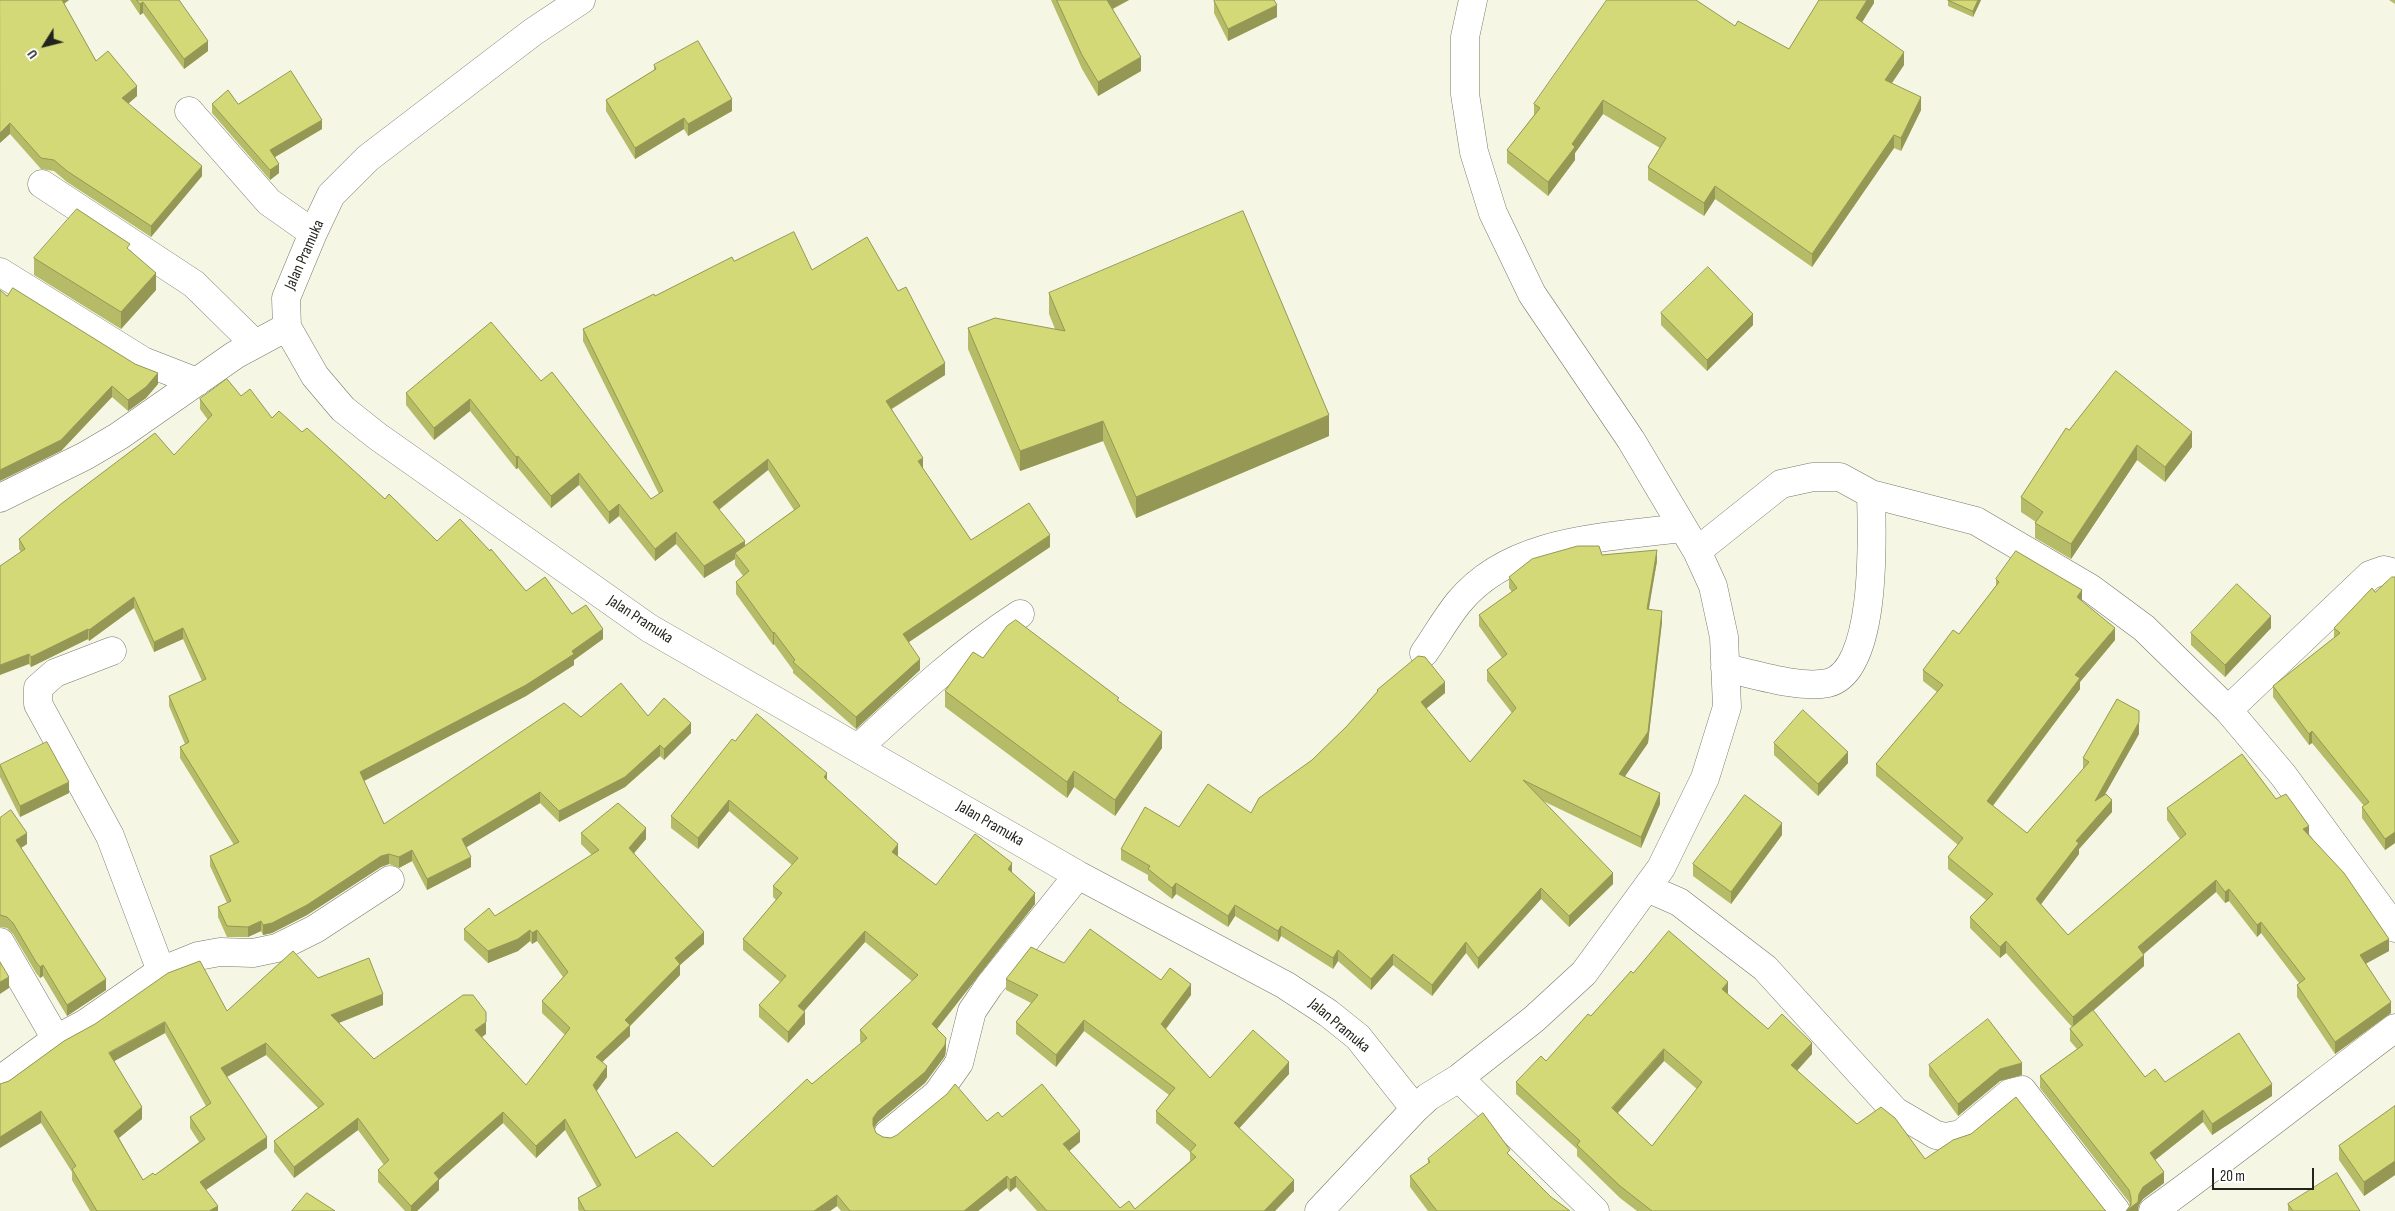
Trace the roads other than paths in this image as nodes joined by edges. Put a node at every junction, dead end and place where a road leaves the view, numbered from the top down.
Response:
1 (581, 0) edge
2 (1473, 0) edge
3 (189, 111) dead end
4 (42, 184) dead end
5 (313, 233) junction
6 (0, 272) edge
7 (287, 327) junction
8 (254, 344) junction
9 (197, 382) junction
10 (1871, 494) junction
11 (0, 498) edge
12 (1681, 528) junction
13 (1697, 551) junction
14 (2395, 573) edge
15 (1020, 614) dead end
16 (112, 651) dead end
17 (1424, 653) dead end
18 (1726, 668) junction
19 (2228, 710) junction
20 (858, 748) junction
21 (1078, 875) junction
22 (390, 880) dead end
23 (1647, 888) junction
24 (2395, 928) edge
25 (0, 942) edge
26 (160, 971) junction
27 (2395, 1028) edge
28 (56, 1040) junction
29 (1460, 1078) junction
30 (0, 1080) edge
31 (1415, 1108) junction
32 (888, 1134) dead end
33 (1320, 1211) edge
34 (1595, 1211) edge
35 (2116, 1211) edge
36 (2153, 1211) edge

1 - 5 street, Jalan Pramuka
2 - 12 street
3 - 5 street
4 - 8 street
5 - 7 street, Jalan Pramuka
6 - 9 street
7 - 8 street
7 - 20 street, Jalan Pramuka
8 - 9 street
9 - 11 street
10 - 13 street
10 - 18 street
10 - 19 street
12 - 13 street
12 - 17 street
13 - 18 street
14 - 19 street
15 - 20 street
16 - 26 street
18 - 23 street
19 - 24 street
20 - 21 street, Jalan Pramuka
21 - 31 street, Jalan Pramuka
21 - 32 street
22 - 26 street
23 - 29 street
23 - 35 street
25 - 28 street
26 - 28 street
27 - 36 street
28 - 30 street
29 - 31 street
29 - 34 street
31 - 33 street

